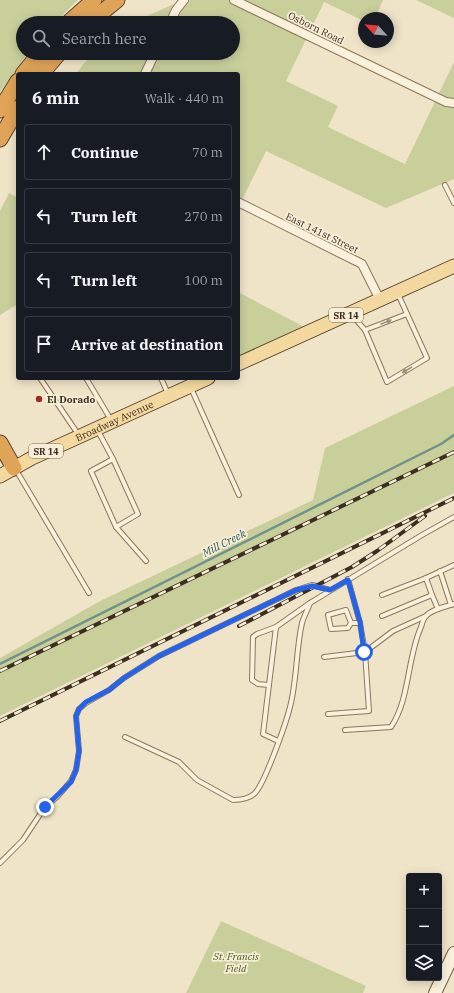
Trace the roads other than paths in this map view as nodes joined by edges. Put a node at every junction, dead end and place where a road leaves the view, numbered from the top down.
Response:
1 (94, 0) edge
2 (117, 0) edge
3 (184, 0) edge
4 (234, 0) edge
5 (76, 16) edge
6 (98, 16) edge
7 (173, 16) edge
8 (34, 60) edge
9 (53, 60) edge
10 (152, 60) edge
11 (25, 72) edge
12 (43, 72) edge
13 (146, 72) edge
14 (16, 84) edge
15 (454, 103) edge
16 (0, 110) edge
17 (16, 111) edge
18 (0, 139) edge
19 (445, 185) dead end
20 (240, 203) edge
21 (454, 203) edge
22 (454, 266) edge
23 (397, 292) junction
24 (380, 300) junction
25 (351, 313) junction
26 (407, 314) junction
27 (365, 330) junction
28 (240, 363) edge
29 (41, 380) edge
30 (87, 380) edge
31 (161, 380) edge
32 (204, 380) edge
33 (190, 386) junction
34 (169, 396) junction
35 (112, 422) junction
36 (97, 428) junction
37 (79, 436) junction
38 (0, 443) edge
39 (0, 455) edge
40 (113, 459) junction
41 (14, 468) junction
42 (0, 476) edge
43 (239, 494) dead end
44 (454, 517) edge
45 (116, 527) junction
46 (146, 561) dead end
47 (454, 565) edge
48 (440, 571) junction
49 (426, 578) junction
50 (348, 580) junction
51 (330, 590) junction
52 (89, 593) dead end
53 (382, 595) dead end
54 (432, 595) junction
55 (310, 603) junction
56 (452, 605) edge
57 (438, 609) junction
58 (382, 616) dead end
59 (426, 616) junction
60 (360, 622) junction
61 (352, 623) junction
62 (276, 627) junction
63 (364, 652) junction
64 (324, 657) dead end
65 (269, 685) junction
66 (328, 714) dead end
67 (345, 730) dead end
68 (125, 737) dead end
69 (278, 741) junction
70 (0, 863) edge
71 (454, 953) edge
72 (435, 993) edge

1 - 5 highway
2 - 6 highway
3 - 7 street
4 - 15 street, Osborn Road
8 - 11 highway
9 - 12 highway
10 - 13 street
14 - 16 highway
17 - 18 highway
19 - 21 lane
20 - 24 street, East 141st Street
22 - 23 main road, SR 14
23 - 24 main road, SR 14
23 - 26 lane
24 - 25 main road, SR 14
25 - 27 lane
25 - 28 main road, SR 14
27 -> 26 lane
26 -> 27 lane
29 - 37 lane
30 - 35 lane
31 - 34 lane
32 - 33 main road, Broadway Avenue / SR 14
33 - 34 main road, Broadway Avenue / SR 14
33 - 43 lane
34 - 35 main road, Broadway Avenue / SR 14
35 - 36 main road, Broadway Avenue / SR 14
36 - 37 main road, Broadway Avenue / SR 14
36 - 40 lane
37 - 41 main road, Broadway Avenue / SR 14
38 - 41 highway
39 - 41 highway
40 - 45 lane
40 - 45 lane
41 - 42 main road, Broadway Avenue / SR 14
41 - 52 lane
44 - 50 lane
45 - 46 lane
47 - 48 lane
48 - 49 lane
48 - 56 lane
49 - 53 lane
49 - 54 lane
50 - 51 lane
50 - 60 lane
51 - 55 lane
51 - 70 lane
54 - 57 lane
54 - 58 lane
55 - 62 lane
55 - 69 lane
56 - 57 lane
57 - 59 lane
59 - 63 lane
59 - 67 lane
60 - 61 lane
60 - 63 lane
61 - 61 lane
62 - 65 lane
62 - 65 lane
63 - 64 lane
63 - 66 lane
65 - 69 lane
68 - 69 lane
71 - 72 street

